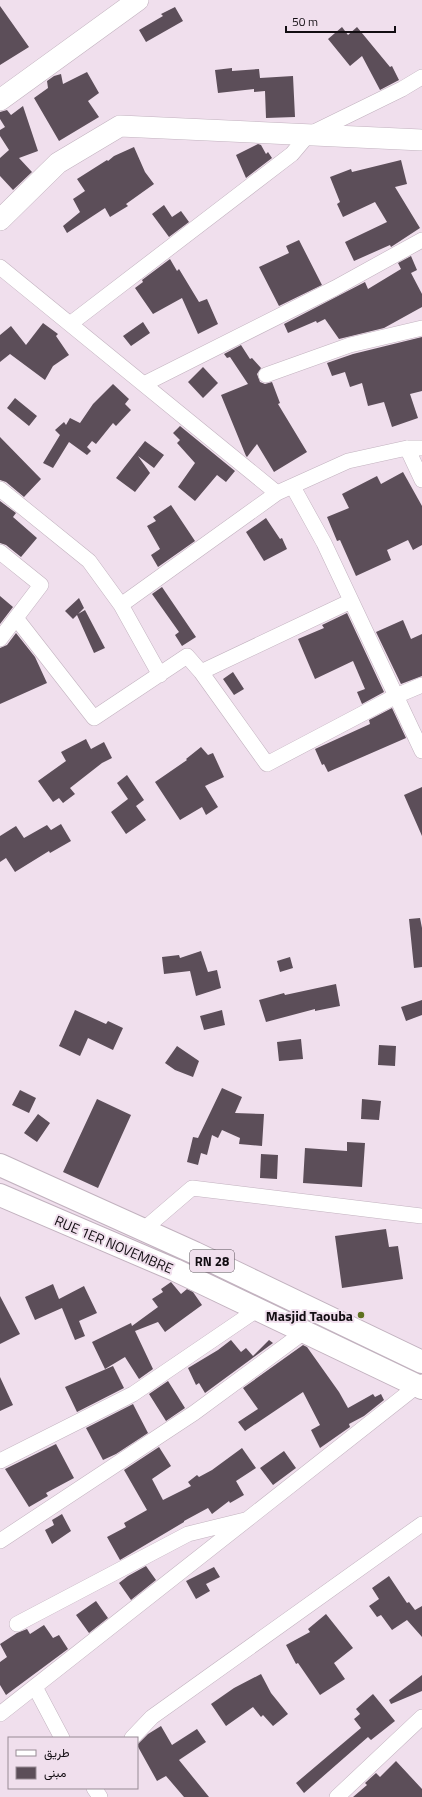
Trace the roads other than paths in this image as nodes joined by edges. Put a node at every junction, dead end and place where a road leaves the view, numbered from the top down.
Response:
1 (138, 0) edge
2 (422, 77) edge
3 (0, 100) edge
4 (308, 135) junction
5 (422, 140) edge
6 (2, 213) edge
7 (422, 240) edge
8 (0, 267) edge
9 (70, 324) junction
10 (422, 328) edge
11 (266, 375) dead end
12 (144, 384) junction
13 (407, 448) junction
14 (422, 448) edge
15 (422, 480) edge
16 (293, 487) junction
17 (0, 489) edge
18 (277, 493) junction
19 (0, 552) edge
20 (351, 601) junction
21 (120, 605) junction
22 (16, 618) junction
23 (0, 639) edge
24 (202, 672) junction
25 (160, 675) junction
26 (422, 685) edge
27 (396, 696) junction
28 (422, 751) edge
29 (0, 1165) edge
30 (0, 1195) edge
31 (422, 1216) edge
32 (143, 1230) junction
33 (258, 1309) junction
34 (304, 1332) junction
35 (422, 1362) edge
36 (421, 1385) edge
37 (0, 1461) edge
38 (250, 1519) junction
39 (422, 1524) edge
40 (0, 1541) edge
41 (17, 1624) dead end
42 (35, 1687) junction
43 (0, 1714) edge
44 (422, 1718) edge
45 (61, 1737) edge
46 (133, 1737) edge
47 (337, 1797) edge

1 - 3 street
2 - 4 street
4 - 5 street
4 - 6 street
4 - 9 street
7 - 12 street
8 - 9 street
9 - 12 street
10 - 11 street
12 - 18 street
13 - 14 street
13 - 15 street
13 - 16 street
16 - 18 street
16 - 20 street
17 - 21 street
18 - 21 street
19 - 22 street
20 - 24 street
20 - 27 street
21 - 25 street
22 - 23 street
22 - 25 street
24 - 25 street
24 - 27 street
26 - 27 street
27 - 28 street
29 - 32 main road, RN 28
30 - 33 main road, RUE 1ER NOVEMBRE / RN 28
31 - 32 street
32 - 35 main road, RN 28
33 - 34 main road, RUE 1ER NOVEMBRE / RN 28
33 - 37 street
34 - 36 main road, RUE 1ER NOVEMBRE / RN 28
34 - 40 street
36 - 38 street
38 - 41 street
38 - 42 street
39 - 46 street
42 - 43 street
42 - 45 street
44 - 47 street

